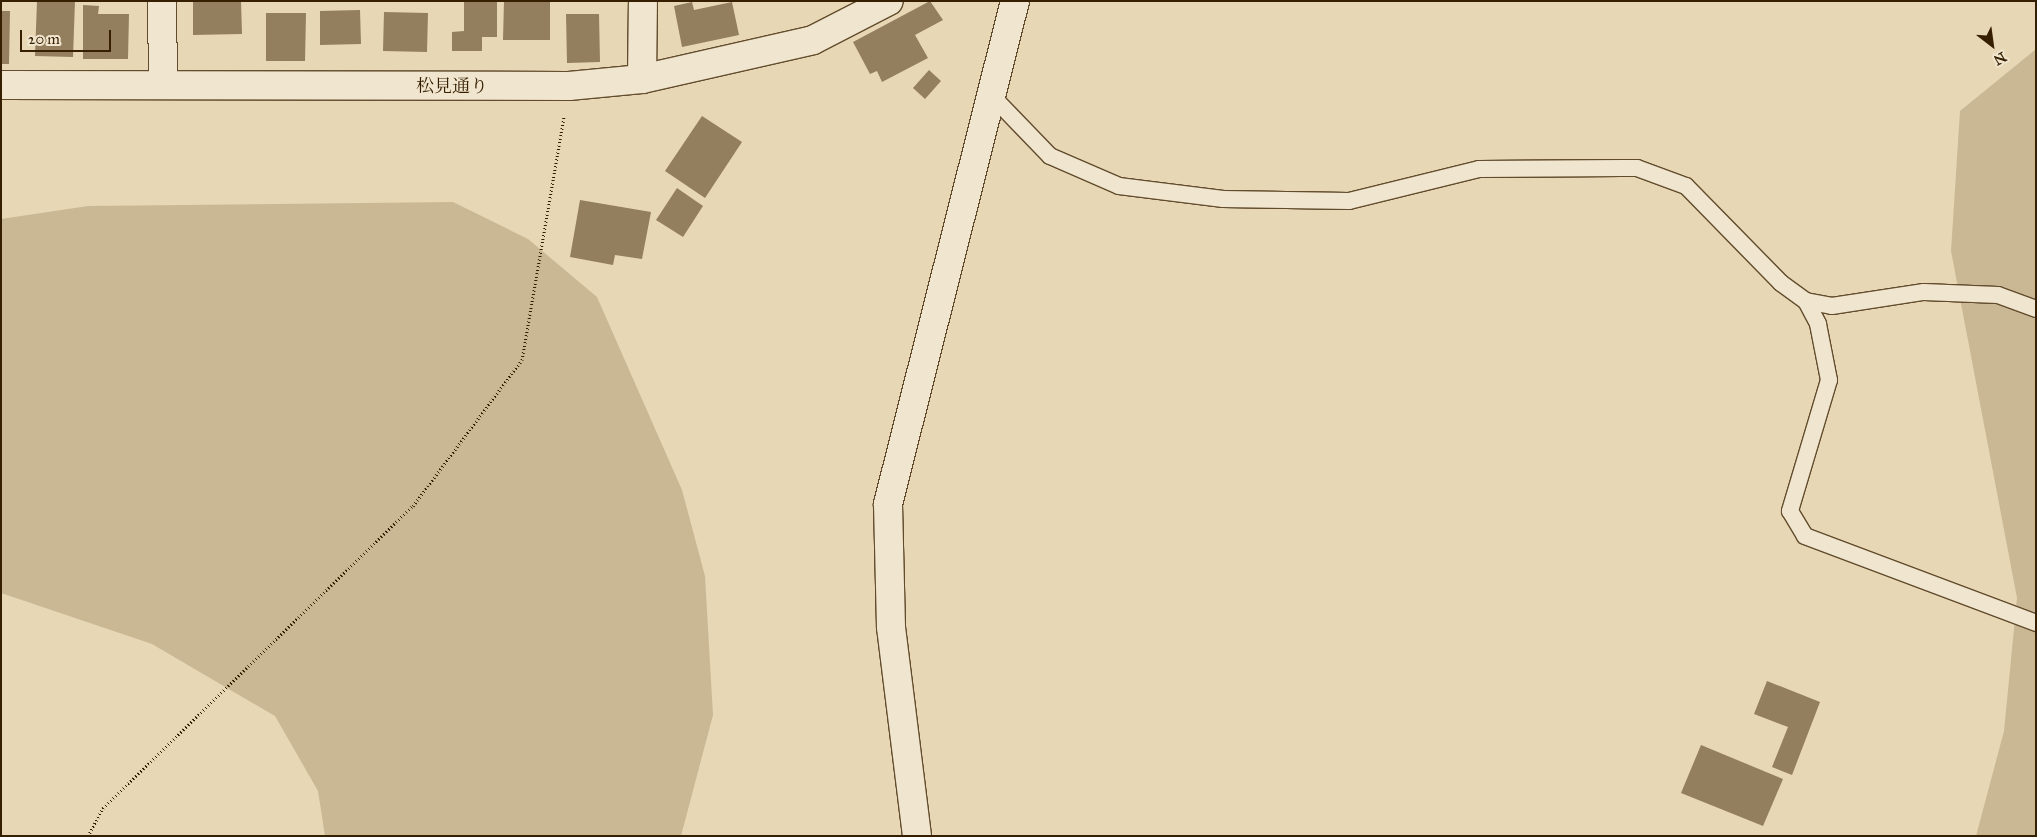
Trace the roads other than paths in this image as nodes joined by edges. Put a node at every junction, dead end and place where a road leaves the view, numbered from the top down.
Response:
1 (162, 1) edge
2 (643, 1) edge
3 (889, 1) edge
4 (1015, 1) edge
5 (642, 79) junction
6 (163, 84) junction
7 (1, 85) edge
8 (993, 97) junction
9 (1806, 301) junction
10 (2036, 309) edge
11 (2036, 622) edge
12 (917, 836) edge

1 - 6 street
2 - 5 street
3 - 5 street, 松見通り
4 - 8 street
5 - 6 street, 松見通り
6 - 7 street, 松見通り
8 - 9 lane
8 - 12 street
9 - 10 lane
9 - 11 lane

